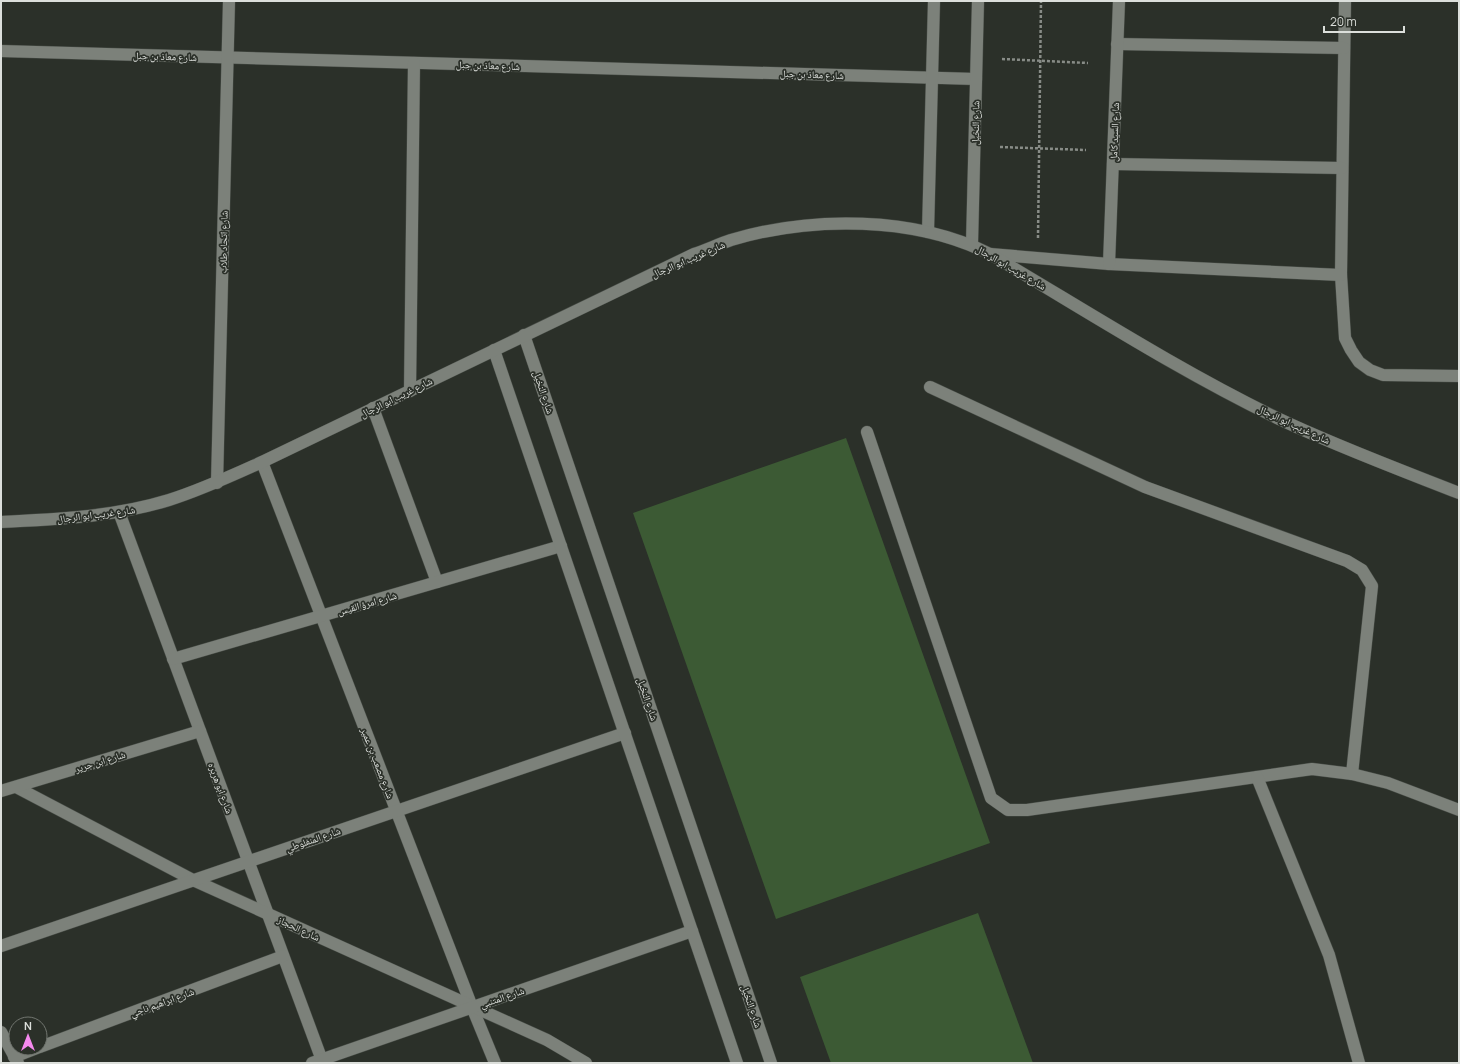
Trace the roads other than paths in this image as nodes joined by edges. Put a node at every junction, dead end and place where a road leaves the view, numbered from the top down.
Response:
1 (229, 1) edge
2 (934, 1) edge
3 (978, 1) edge
4 (1119, 1) edge
5 (1345, 1) edge
6 (1117, 44) junction
7 (1344, 48) junction
8 (1, 51) edge
9 (228, 58) junction
10 (414, 62) junction
11 (932, 77) junction
12 (976, 79) junction
13 (1113, 164) junction
14 (1342, 168) junction
15 (928, 232) junction
16 (972, 244) junction
17 (990, 254) junction
18 (1109, 264) junction
19 (1340, 275) junction
20 (524, 335) junction
21 (494, 350) junction
22 (1459, 376) edge
23 (930, 388) dead end
24 (410, 391) junction
25 (373, 408) junction
26 (867, 432) dead end
27 (262, 462) junction
28 (217, 483) junction
29 (1459, 493) edge
30 (119, 512) junction
31 (1, 522) edge
32 (560, 546) junction
33 (437, 582) junction
34 (322, 616) junction
35 (173, 659) junction
36 (200, 731) junction
37 (624, 733) junction
38 (1352, 774) junction
39 (1257, 777) junction
40 (16, 787) junction
41 (1, 791) edge
42 (1459, 810) edge
43 (397, 811) junction
44 (248, 861) junction
45 (193, 880) junction
46 (267, 913) junction
47 (692, 931) junction
48 (1, 946) edge
49 (283, 956) junction
50 (472, 1007) junction
51 (1, 1032) edge
52 (48, 1044) edge
53 (16, 1060) edge
54 (319, 1062) edge
55 (495, 1063) edge
56 (586, 1063) edge
57 (737, 1063) edge
58 (772, 1063) edge
59 (1359, 1063) edge

1 - 9 street, شارع اتحاد طلاب
2 - 11 street
3 - 12 street, شارع النخيل
4 - 6 street, شارع السيد كامل
5 - 7 street
6 - 7 street
6 - 13 street, شارع السيد كامل
7 - 14 street
8 - 9 street, شارع معاذ بن جبل
9 - 10 street, شارع معاذ بن جبل
9 - 28 street, شارع اتحاد طلاب
10 - 11 street, شارع معاذ بن جبل
10 - 24 street
11 - 12 street, شارع معاذ بن جبل
11 - 15 street
12 - 16 street, شارع النخيل
13 - 14 street
13 - 18 street, شارع السيد كامل
14 - 19 street
15 - 16 street, شارع غريب ابو الرجال
15 - 20 street, شارع غريب ابو الرجال
16 - 17 street, شارع غريب ابو الرجال
17 - 18 street
17 - 29 street, شارع غريب ابو الرجال
18 - 19 street
19 - 22 street
20 - 21 street, شارع غريب ابو الرجال
20 - 58 street, شارع النخيل
21 - 24 street, شارع غريب ابو الرجال
21 - 32 street
23 - 38 street
24 - 25 street, شارع غريب ابو الرجال
25 - 27 street, شارع غريب ابو الرجال
25 - 33 street
26 - 39 street
27 - 28 street, شارع غريب ابو الرجال
27 - 34 street, شارع مصعب بن عمير
28 - 30 street, شارع غريب ابو الرجال
30 - 31 street, شارع غريب ابو الرجال
30 - 35 street, شارع ابو هريره
32 - 33 street, شارع امرؤ القيس
32 - 37 street
33 - 34 street, شارع امرؤ القيس
34 - 35 street, شارع امرؤ القيس
34 - 43 street, شارع مصعب بن عمير
35 - 36 street, شارع ابو هريره
36 - 40 street, شارع ابن جرير
36 - 44 street, شارع ابو هريره
37 - 43 street, شارع المنفلوطي
37 - 47 street
38 - 39 street
38 - 42 street
39 - 59 street
40 - 41 street, شارع ابن جرير
40 - 45 street, شارع الحجاز
43 - 44 street, شارع المنفلوطي
43 - 50 street, شارع مصعب بن عمير
44 - 45 street, شارع المنفلوطي
44 - 46 street, شارع ابو هريره
45 - 46 street, شارع الحجاز
45 - 48 street, شارع المنفلوطي
46 - 49 street, شارع ابو هريره
46 - 50 street, شارع الحجاز
47 - 50 street, شارع المتنبي
47 - 57 street
49 - 52 street, شارع ابراهيم ناجي
49 - 54 street, شارع ابو هريره
50 - 54 street, شارع المتنبي
50 - 55 street, شارع مصعب بن عمير
50 - 56 street, شارع الحجاز
51 - 53 street

